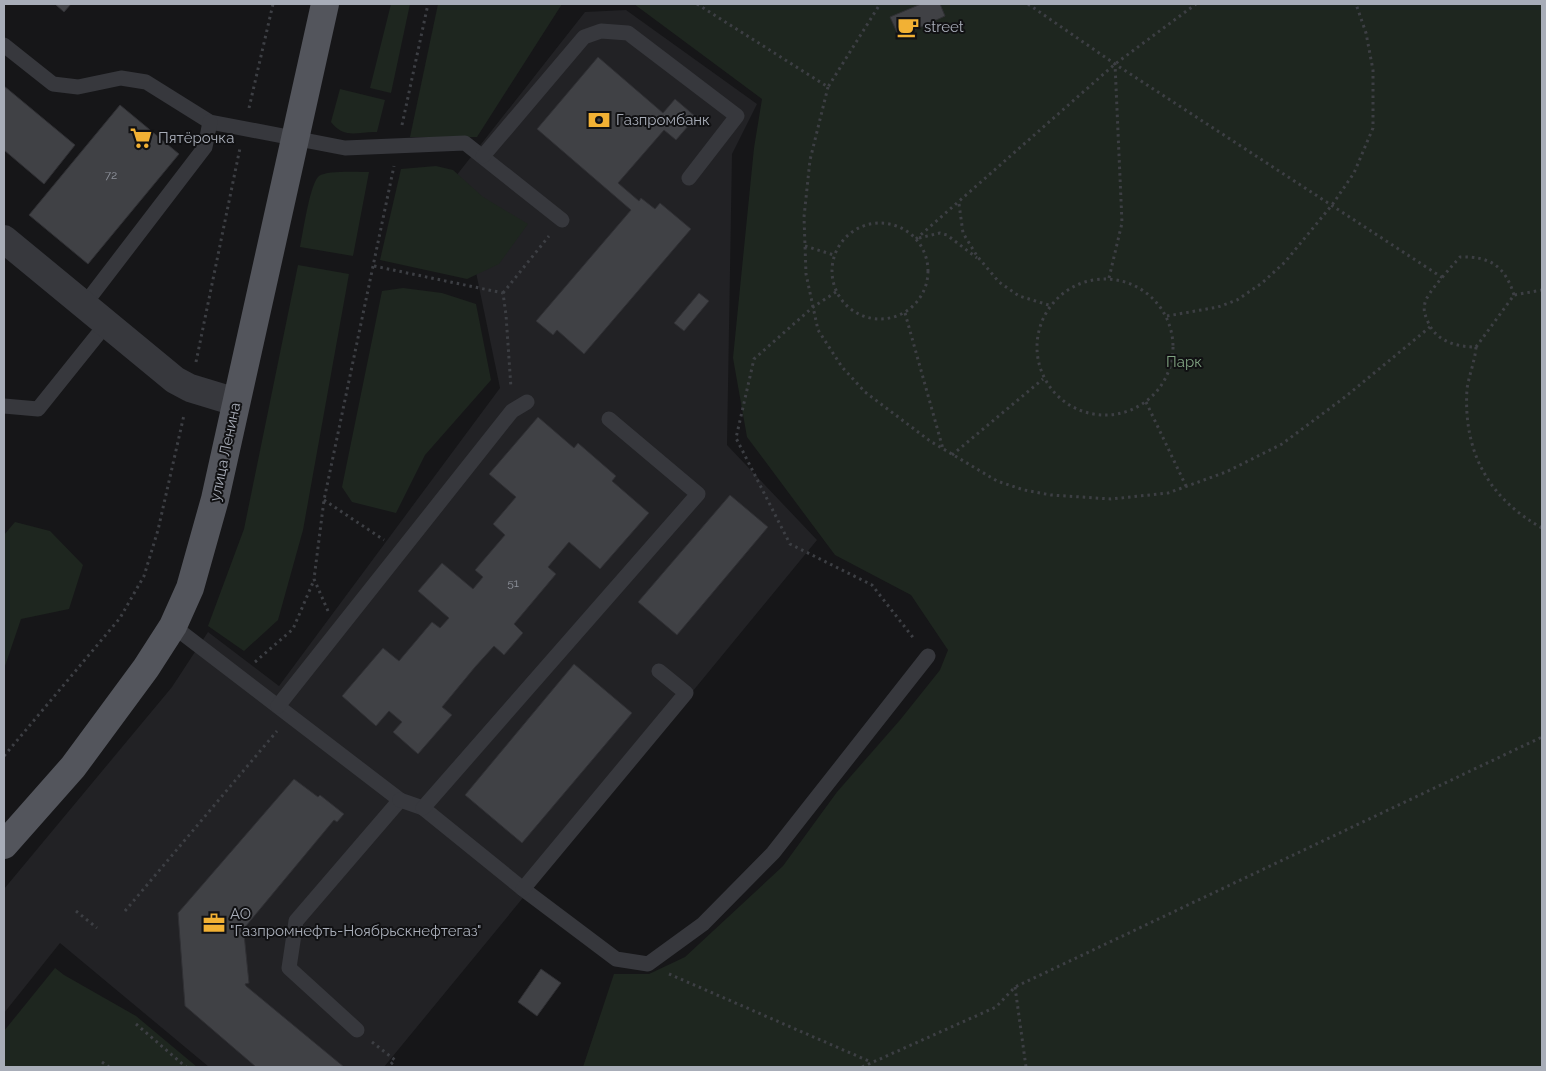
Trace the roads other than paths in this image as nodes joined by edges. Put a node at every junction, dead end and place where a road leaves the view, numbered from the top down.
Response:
1 (325, 4) edge
2 (4, 45) edge
3 (210, 122) junction
4 (295, 139) junction
5 (482, 156) junction
6 (689, 178) dead end
7 (562, 220) road end
8 (4, 238) edge
9 (84, 305) junction
10 (107, 323) junction
11 (236, 402) junction
12 (527, 402) dead end
13 (4, 406) edge
14 (609, 418) dead end
15 (173, 626) junction
16 (928, 656) road end
17 (659, 671) dead end
18 (278, 706) junction
19 (400, 800) junction
20 (423, 808) junction
21 (4, 845) edge
22 (523, 889) junction
23 (356, 1030) road end

1 - 4 main road, улица Ленина
2 - 3 lane
3 - 4 lane
3 - 9 lane
4 - 5 lane
4 - 11 main road, улица Ленина
5 - 6 lane
5 - 7 lane
8 - 9 street
9 - 10 street
10 - 11 street
10 - 13 lane
11 - 15 main road, улица Ленина
12 - 18 lane
14 - 20 lane
15 - 18 lane
15 - 21 main road, улица Ленина
16 - 22 lane
17 - 22 lane
18 - 19 lane
19 - 20 lane
19 - 23 lane
20 - 22 lane

